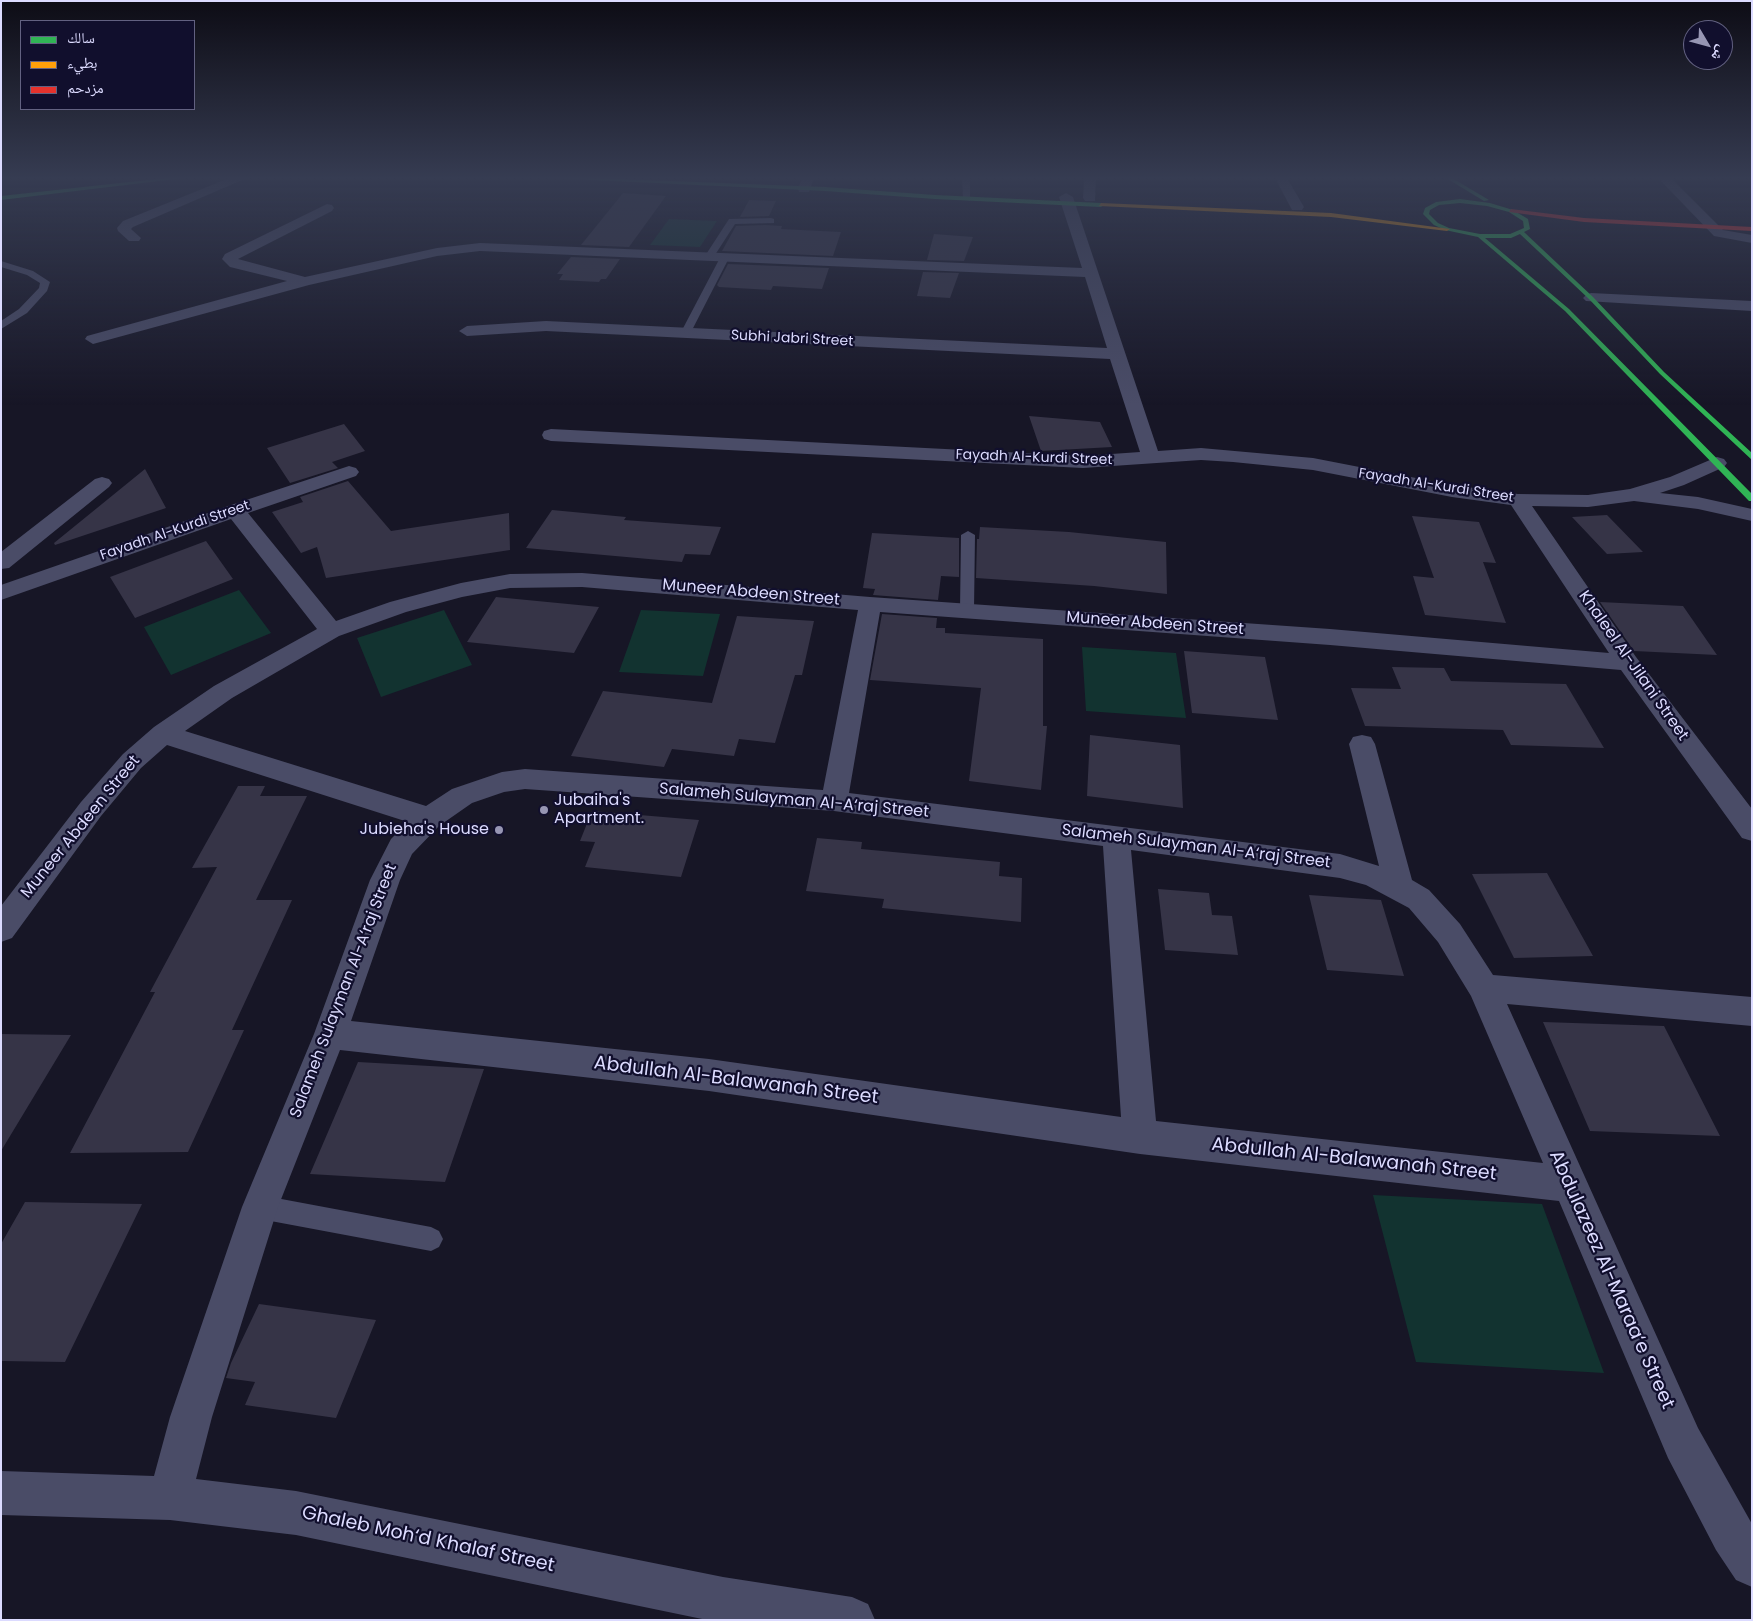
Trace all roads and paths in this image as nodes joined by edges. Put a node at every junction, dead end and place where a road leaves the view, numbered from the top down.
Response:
1 (237, 254) edge
2 (430, 254) edge
3 (656, 254) edge
4 (1085, 254) edge
5 (1501, 254) edge
6 (1551, 254) edge
7 (718, 256) junction
8 (1, 264) edge
9 (1091, 272) junction
10 (306, 281) junction
11 (1591, 298) junction
12 (1752, 306) edge
13 (1, 326) edge
14 (468, 331) dead end
15 (685, 334) junction
16 (93, 339) dead end
17 (1117, 354) junction
18 (551, 435) dead end
19 (1150, 458) junction
20 (1752, 458) edge
21 (1717, 463) junction
22 (350, 472) dead end
23 (102, 483) dead end
24 (1633, 495) junction
25 (1752, 499) edge
26 (1518, 500) junction
27 (235, 510) junction
28 (1752, 515) edge
29 (968, 535) dead end
30 (1, 563) edge
31 (1, 593) edge
32 (870, 604) junction
33 (967, 610) junction
34 (331, 631) junction
35 (1628, 663) junction
36 (163, 734) junction
37 (1362, 744) dead end
38 (834, 801) junction
39 (429, 818) junction
40 (1752, 830) edge
41 (1116, 836) junction
42 (1399, 887) junction
43 (1, 929) edge
44 (1484, 988) junction
45 (1752, 1012) edge
46 (330, 1034) junction
47 (1140, 1137) junction
48 (1568, 1184) junction
49 (260, 1206) junction
50 (431, 1239) dead end
51 (1, 1492) edge
52 (170, 1498) junction
53 (1752, 1564) edge
54 (852, 1620) edge

1 - 10 street
2 - 10 street
3 - 7 street
4 - 9 street
5 - 21 street
6 - 11 street
7 - 9 street
7 - 15 lane
8 - 13 lane
9 - 17 street
10 - 16 street
11 - 12 street
11 - 20 street
14 - 15 street, Subhi Jabri Street
15 - 17 street, Subhi Jabri Street
17 - 19 street
18 - 19 street, Fayadh Al-Kurdi Street
19 - 26 street, Fayadh Al-Kurdi Street
21 - 24 street, Fayadh Al-Kurdi Street
21 - 25 street
22 - 27 street, Fayadh Al-Kurdi Street
23 - 30 street
24 - 26 street, Fayadh Al-Kurdi Street
24 - 28 street, Fayadh Al-Kurdi Street
26 - 35 street, Khaleel Al-Jilani Street
27 - 31 street, Fayadh Al-Kurdi Street
27 - 34 street
29 - 33 lane
32 - 33 street, Muneer Abdeen Street
32 - 34 street, Muneer Abdeen Street
32 - 38 street
33 - 35 street, Muneer Abdeen Street
34 - 36 street, Muneer Abdeen Street
35 - 40 street, Khaleel Al-Jilani Street
36 - 39 street
36 - 43 street, Muneer Abdeen Street
37 - 42 street
38 - 39 street, Salameh Sulayman Al-A‘raj Street
38 - 41 street, Salameh Sulayman Al-A‘raj Street
39 - 46 street, Salameh Sulayman Al-A‘raj Street
41 - 42 street, Salameh Sulayman Al-A‘raj Street
41 - 47 street
42 - 44 street, Salameh Sulayman Al-A‘raj Street
44 - 45 street
44 - 48 street, Abdulazeez Al-Maraa‘e Street
46 - 47 street, Abdullah Al-Balawanah Street
46 - 49 street, Salameh Sulayman Al-A‘raj Street
47 - 48 street, Abdullah Al-Balawanah Street
48 - 53 street, Abdulazeez Al-Maraa‘e Street
49 - 50 lane
49 - 52 street, Salameh Sulayman Al-A‘raj Street
51 - 52 street, Ghaleb Moh‘d Khalaf Street
52 - 54 street, Ghaleb Moh‘d Khalaf Street

